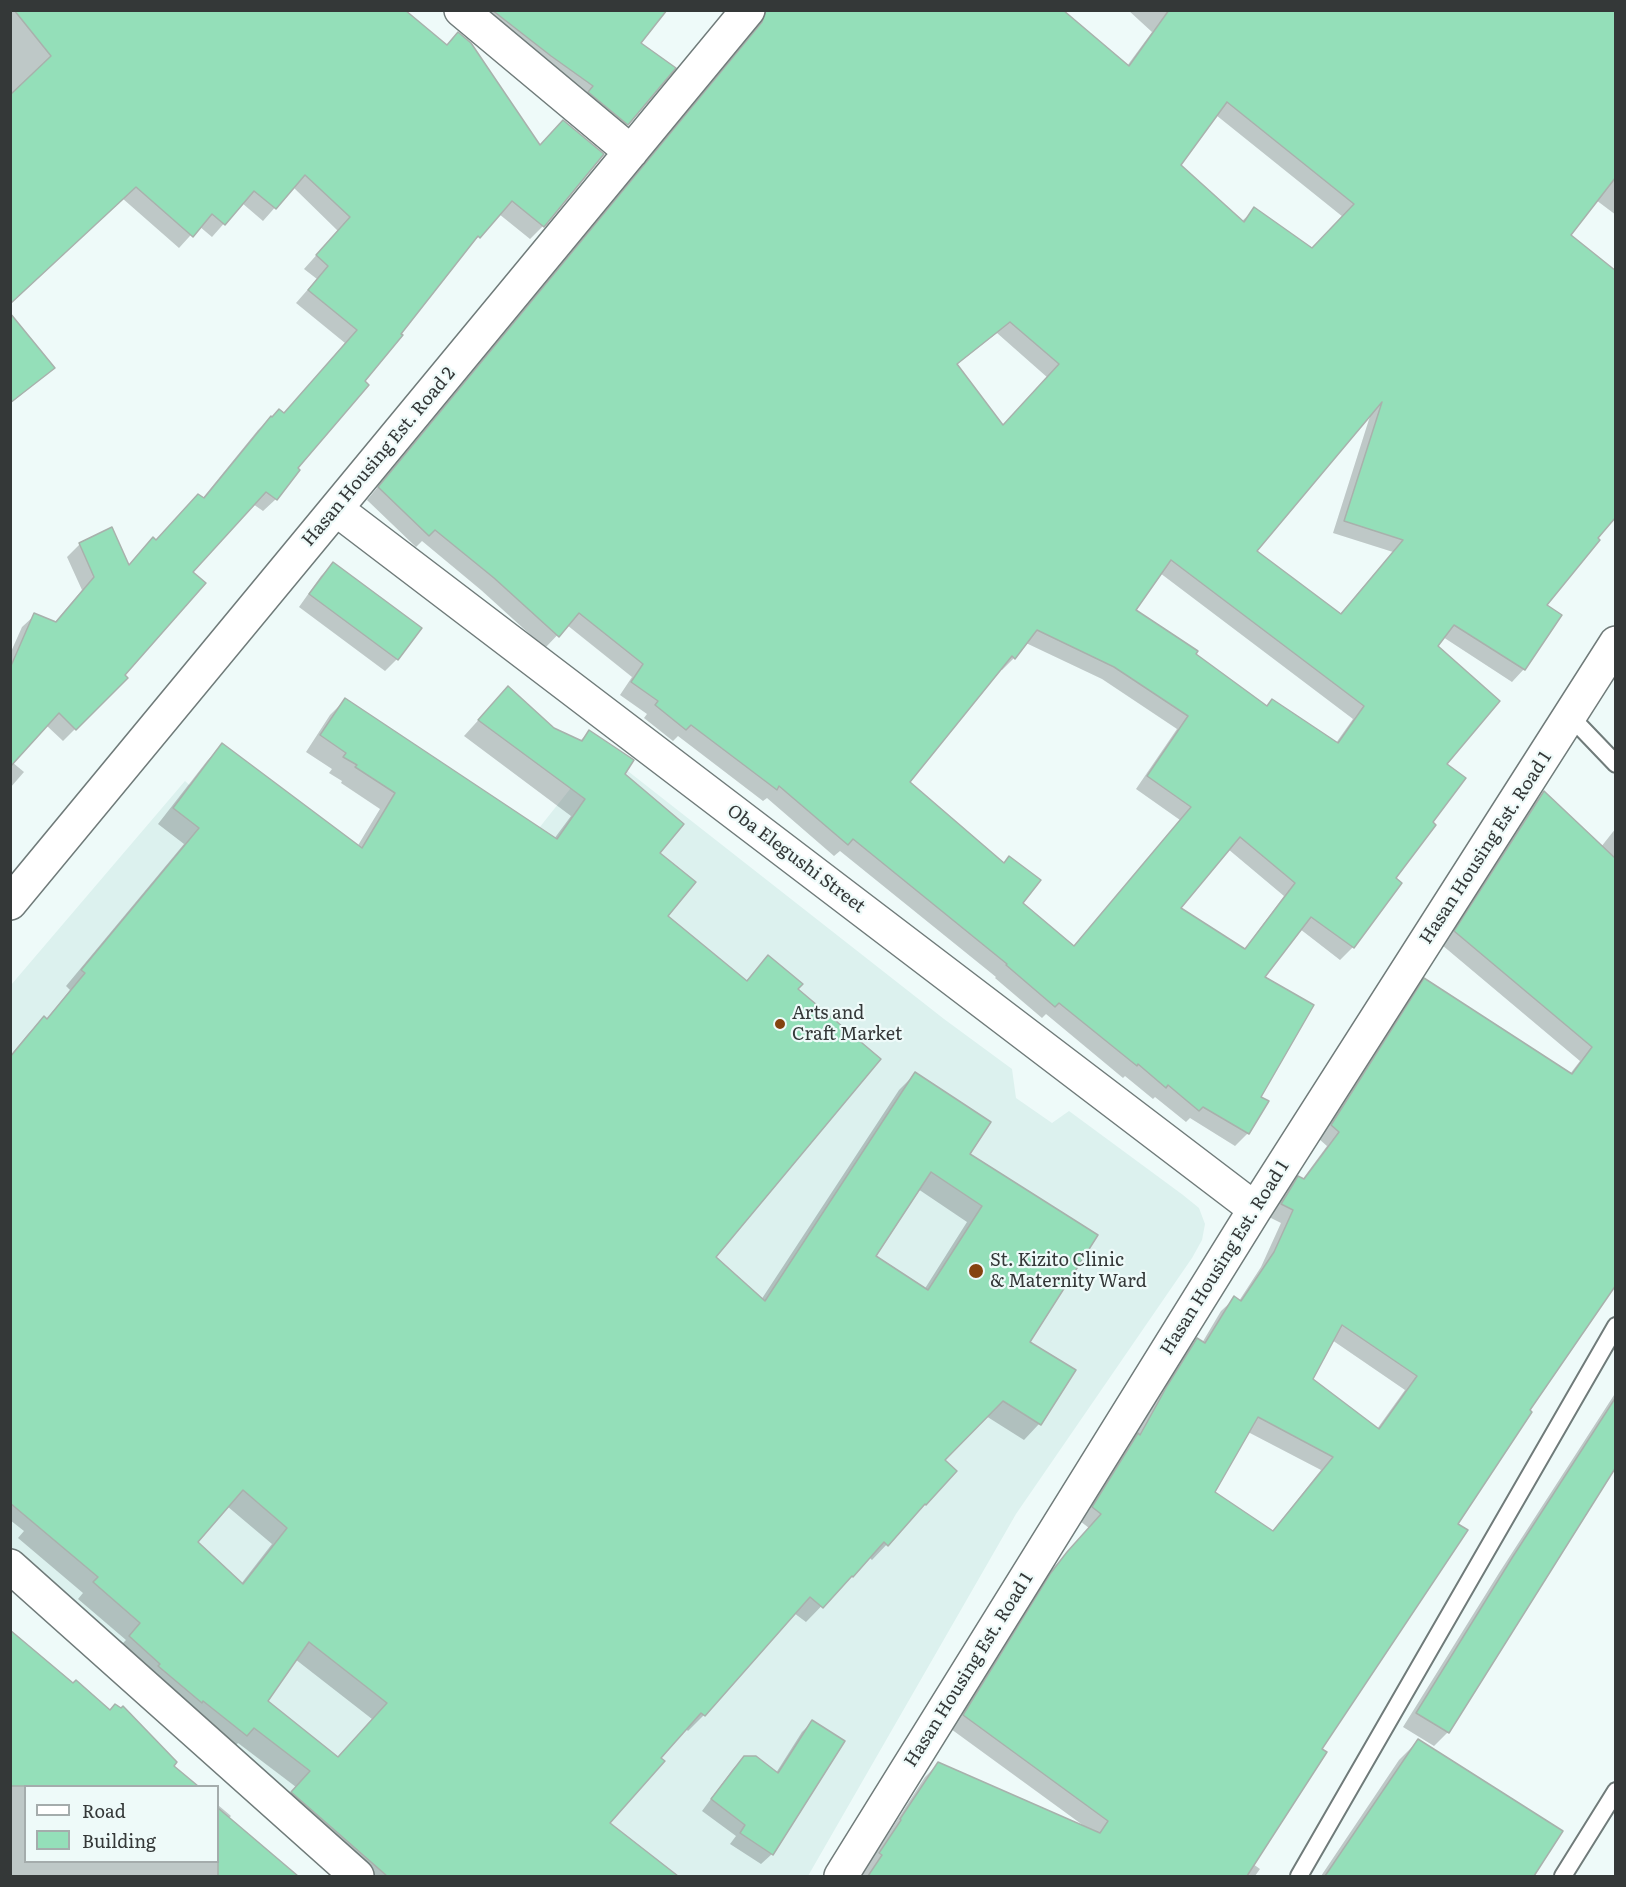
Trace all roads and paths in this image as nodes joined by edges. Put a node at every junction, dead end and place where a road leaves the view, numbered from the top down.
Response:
1 (462, 10) edge
2 (748, 10) edge
3 (631, 152) junction
4 (336, 509) junction
5 (1616, 643) edge
6 (1570, 716) junction
7 (1616, 764) edge
8 (10, 903) edge
9 (1255, 1209) junction
10 (1616, 1326) edge
11 (10, 1566) edge
12 (1616, 1791) edge
13 (357, 1876) edge
14 (841, 1876) edge
15 (1299, 1876) edge
16 (1563, 1876) edge

1 - 3 street
2 - 3 street, Hasan Housing Est. Road 2
3 - 4 street, Hasan Housing Est. Road 2
4 - 8 street, Hasan Housing Est. Road 2
4 - 9 street, Oba Elegushi Street
5 - 6 street, Hasan Housing Est. Road 1
6 - 7 lane
6 - 9 street, Hasan Housing Est. Road 1
9 - 14 street, Hasan Housing Est. Road 1
10 - 15 lane
11 - 13 street
12 - 16 lane

